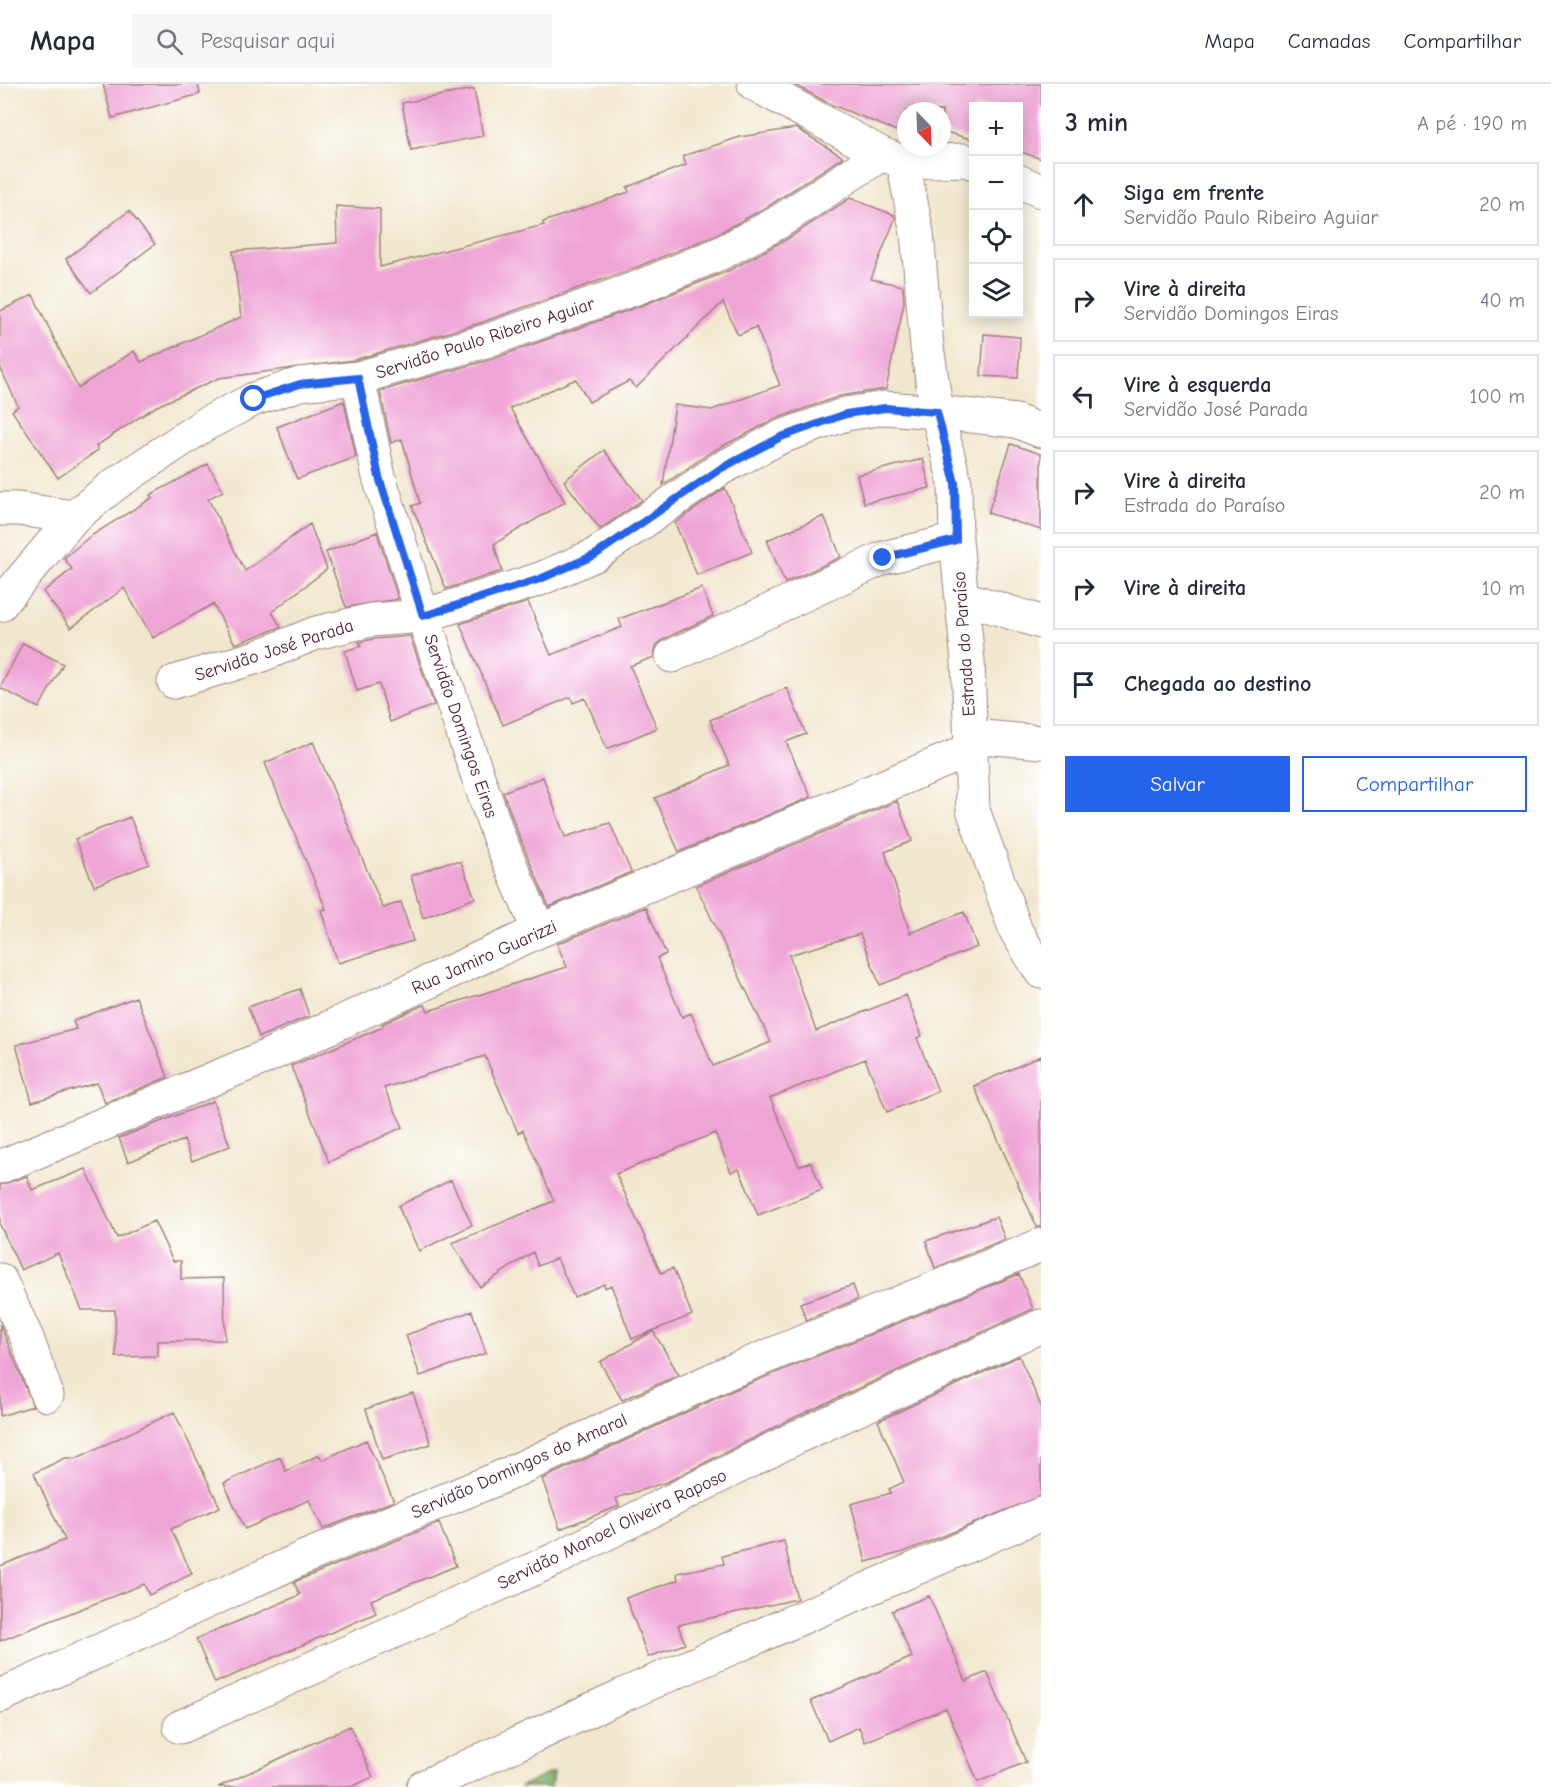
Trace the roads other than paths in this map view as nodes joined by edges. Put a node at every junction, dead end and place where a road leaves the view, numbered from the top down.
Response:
1 (754, 84) edge
2 (892, 158) junction
3 (969, 162) edge
4 (1023, 183) edge
5 (1041, 191) edge
6 (358, 378) junction
7 (937, 412) junction
8 (1041, 431) edge
9 (0, 509) edge
10 (74, 517) junction
11 (956, 540) junction
12 (961, 597) junction
13 (0, 605) edge
14 (423, 616) junction
15 (1041, 622) edge
16 (672, 656) dead end
17 (174, 682) dead end
18 (1041, 742) edge
19 (970, 743) junction
20 (539, 931) junction
21 (1041, 972) edge
22 (0, 1167) edge
23 (1041, 1245) edge
24 (0, 1280) edge
25 (1041, 1326) edge
26 (47, 1395) dead end
27 (1041, 1514) edge
28 (0, 1696) edge
29 (180, 1727) dead end
30 (423, 1787) edge

1 - 2 street
2 - 3 street
2 - 6 street, Servidão Paulo Ribeiro Aguiar
2 - 7 street, Estrada do Paraíso
4 - 5 street
6 - 10 street, Servidão Paulo Ribeiro Aguiar
6 - 14 street, Servidão Domingos Eiras
7 - 8 street, Servidão José Parada
7 - 11 street, Estrada do Paraíso
7 - 14 street, Servidão José Parada
9 - 10 street
10 - 13 street, Servidão Paulo Ribeiro Aguiar
11 - 12 street, Estrada do Paraíso
11 - 16 street
12 - 15 street
12 - 19 street, Estrada do Paraíso
14 - 17 street, Servidão José Parada
14 - 20 street, Servidão Domingos Eiras
18 - 19 street
19 - 20 street, Rua Jamiro Guarizzi
19 - 21 street, Estrada do Paraíso
20 - 22 street, Rua Jamiro Guarizzi
23 - 28 street, Servidão Domingos do Amaral
24 - 26 street
25 - 29 street, Servidão Manoel Oliveira Raposo
27 - 30 street

